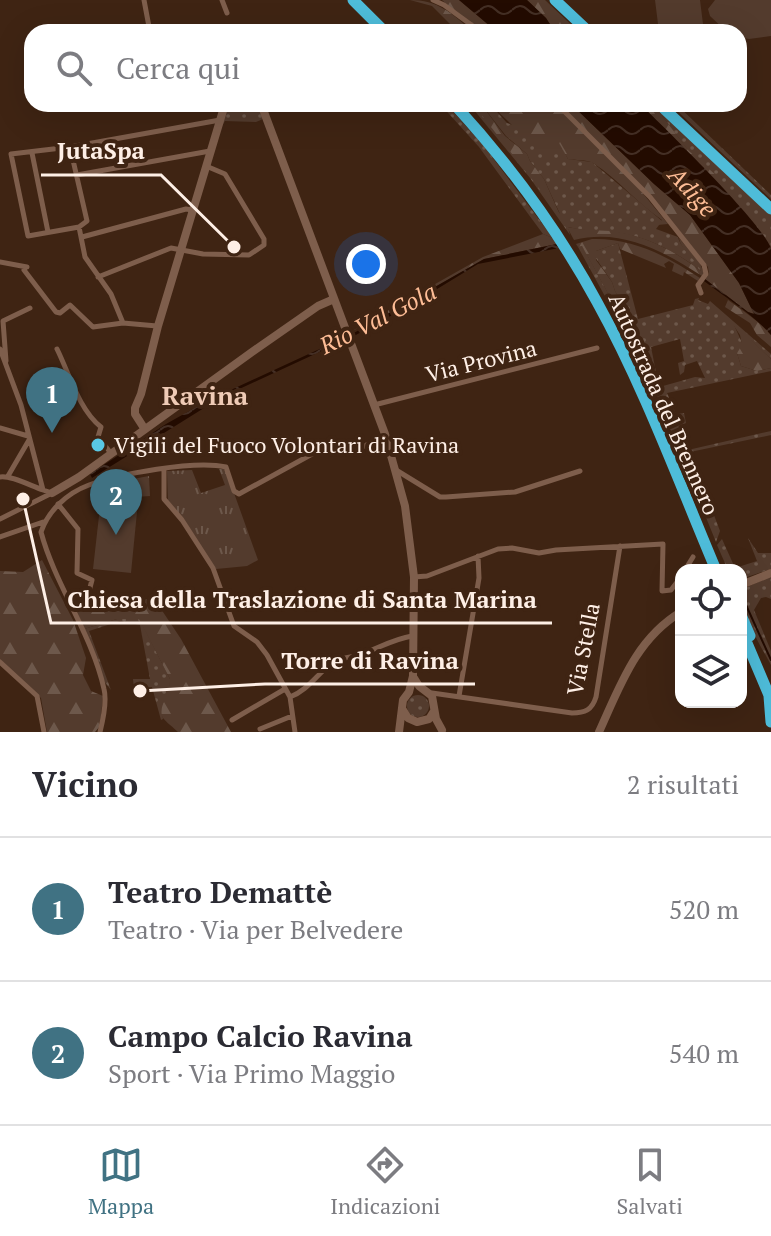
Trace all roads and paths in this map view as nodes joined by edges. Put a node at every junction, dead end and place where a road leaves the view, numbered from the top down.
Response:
1 (144, 0) edge
2 (222, 0) edge
3 (353, 0) edge
4 (362, 0) edge
5 (433, 0) edge
6 (548, 0) edge
7 (558, 0) edge
8 (227, 13) dead end
9 (148, 24) edge
10 (377, 24) edge
11 (385, 24) edge
12 (470, 24) edge
13 (574, 24) edge
14 (581, 24) edge
15 (223, 112) edge
16 (264, 112) edge
17 (461, 112) edge
18 (469, 112) edge
19 (565, 112) edge
20 (668, 112) edge
21 (674, 112) edge
22 (221, 120) junction
23 (70, 147) junction
24 (210, 151) junction
25 (32, 153) junction
26 (206, 166) junction
27 (77, 175) junction
28 (771, 203) edge
29 (771, 209) edge
30 (193, 210) junction
31 (79, 227) junction
32 (48, 232) junction
33 (82, 237) dead end
34 (565, 243) junction
35 (181, 248) junction
36 (0, 262) edge
37 (98, 277) junction
38 (701, 293) dead end
39 (334, 299) junction
40 (30, 308) dead end
41 (123, 323) junction
42 (158, 326) junction
43 (597, 348) dead end
44 (0, 349) edge
45 (57, 349) dead end
46 (6, 361) junction
47 (374, 405) junction
48 (0, 428) edge
49 (144, 428) junction
50 (385, 434) junction
51 (29, 438) junction
52 (110, 452) junction
53 (164, 469) junction
54 (396, 470) junction
55 (580, 471) dead end
56 (8, 476) junction
57 (0, 477) edge
58 (88, 478) junction
59 (76, 486) junction
60 (48, 492) junction
61 (58, 504) junction
62 (0, 519) edge
63 (44, 522) junction
64 (0, 537) edge
65 (620, 546) junction
66 (478, 556) junction
67 (693, 557) dead end
68 (689, 564) edge
69 (713, 564) edge
70 (719, 564) edge
71 (769, 573) edge
72 (414, 577) junction
73 (747, 582) edge
74 (675, 585) edge
75 (91, 603) dead end
76 (675, 616) edge
77 (747, 631) edge
78 (412, 636) junction
79 (744, 636) edge
80 (0, 662) edge
81 (413, 676) junction
82 (285, 689) junction
83 (426, 691) junction
84 (409, 692) junction
85 (770, 693) edge
86 (445, 696) junction
87 (459, 696) junction
88 (290, 697) junction
89 (402, 705) junction
90 (435, 708) junction
91 (292, 715) junction
92 (232, 720) dead end
93 (411, 721) junction
94 (425, 721) junction
95 (771, 722) edge
96 (260, 729) dead end
97 (443, 731) edge
98 (44, 732) edge
99 (100, 732) edge
100 (295, 732) edge
101 (400, 732) edge
102 (599, 732) edge

1 - 9 street
2 - 8 street
3 - 10 highway
4 - 11 highway
5 - 12 street
6 - 13 highway
7 - 14 highway
15 - 22 street
16 - 39 street
17 - 34 highway, Autostrada del Brennero
18 - 34 highway, Autostrada del Brennero
19 - 38 street
20 - 29 highway
21 - 28 highway
22 - 23 street
22 - 24 street
23 - 25 street
23 - 27 street
24 - 26 street
24 - 27 street
25 - 32 street
25 - 32 street
26 - 30 street
26 - 35 street
27 - 31 street
30 - 33 street
30 - 35 street
31 - 32 street
31 - 37 street
34 - 69 highway, Autostrada del Brennero
34 - 70 highway, Autostrada del Brennero
35 - 37 street
35 - 42 street
36 - 41 street
37 - 41 street
39 - 47 street
39 - 49 street
40 - 46 street
41 - 42 street
42 - 49 street
43 - 47 street, Via Provina
44 - 46 street
45 - 52 street
46 - 51 street
47 - 50 street
48 - 51 street
49 - 52 street
50 - 53 street
50 - 54 street
51 - 56 street
51 - 60 street
52 - 58 street
53 - 58 street
53 - 82 street
54 - 55 street
54 - 72 street
56 - 57 street
56 - 60 street
58 - 59 street
59 - 60 street
59 - 61 street
60 - 62 street
61 - 63 street
61 - 75 street
63 - 64 street
63 - 99 street
65 - 66 street
65 - 74 street
65 - 87 street, Via Stella
66 - 72 street
66 - 87 street
67 - 68 street
71 - 73 street
72 - 78 street
76 - 102 street
77 - 85 highway
78 - 81 street
78 - 88 street
79 - 85 highway
80 - 98 street
81 - 83 street
81 - 84 street
82 - 88 street
82 - 92 street
83 - 84 street, Via Stella
83 - 86 street, Via Stella
83 - 90 street
84 - 89 street
85 - 95 highway
86 - 87 street, Via Stella
86 - 90 street
88 - 91 street
89 - 93 street
89 - 101 street
90 - 94 street
90 - 97 street
91 - 96 street
91 - 100 street
93 - 94 street
93 - 101 street
94 - 97 street

